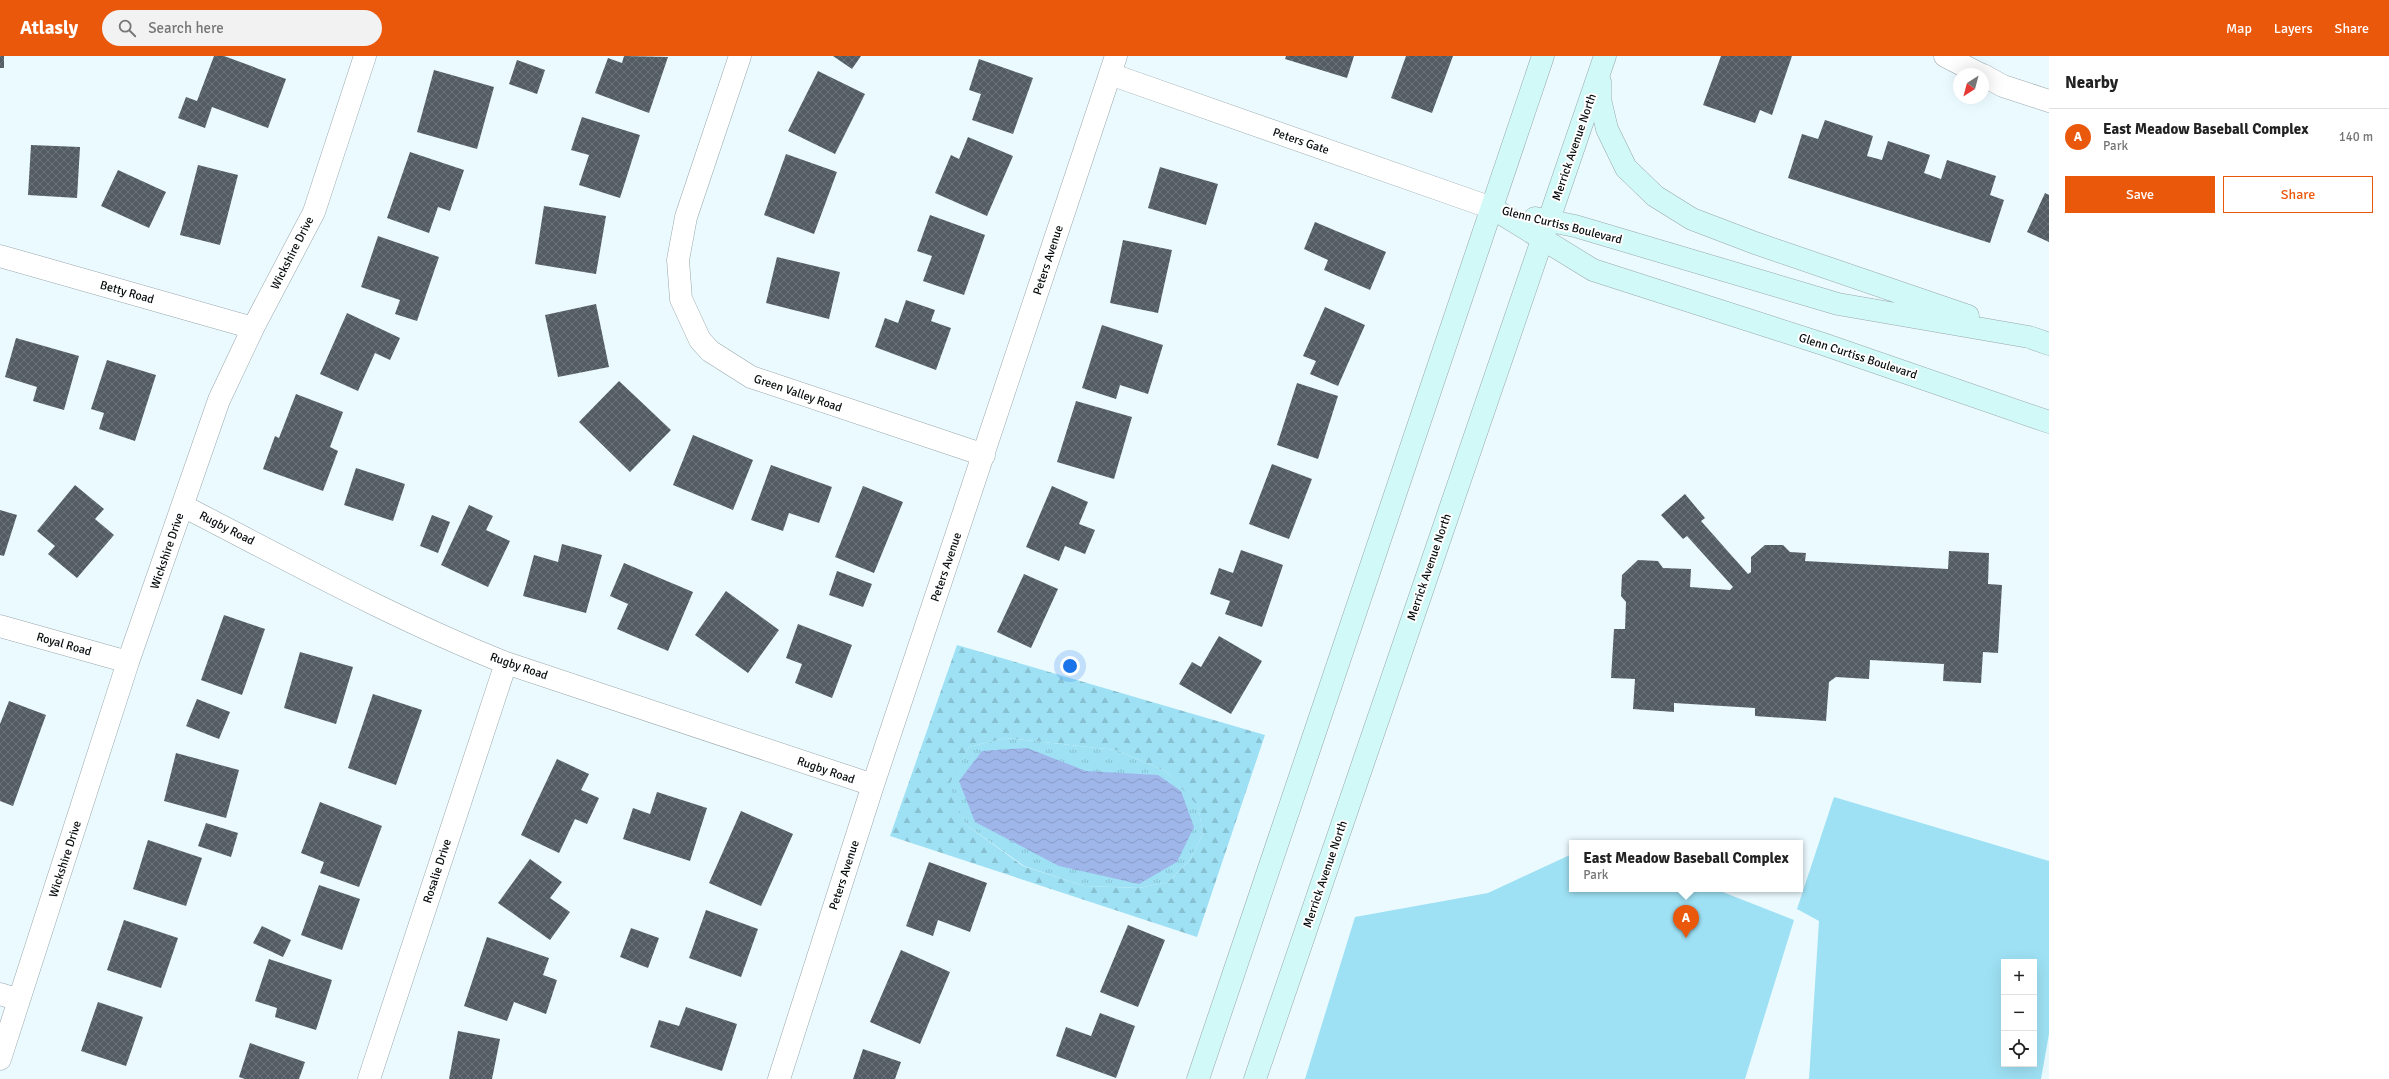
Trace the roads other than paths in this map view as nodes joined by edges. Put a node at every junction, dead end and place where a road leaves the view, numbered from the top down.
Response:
1 (365, 56) edge
2 (740, 56) edge
3 (1543, 56) edge
4 (1944, 56) edge
5 (1603, 63) edge
6 (1113, 65) edge
7 (1968, 68) edge
8 (1989, 79) edge
9 (2049, 101) edge
10 (1492, 208) junction
11 (1545, 229) junction
12 (0, 256) edge
13 (253, 328) junction
14 (2039, 340) edge
15 (2049, 422) edge
16 (984, 454) junction
17 (183, 506) junction
18 (0, 626) edge
19 (128, 662) junction
20 (506, 663) junction
21 (873, 785) junction
22 (10, 997) edge
23 (0, 1059) edge
24 (369, 1079) edge
25 (779, 1079) edge
26 (1198, 1079) edge
27 (1255, 1079) edge

1 - 13 street, Wickshire Drive
2 - 16 street, Green Valley Road
3 - 10 main road
4 - 7 street
5 - 11 main road, Merrick Avenue North
5 - 14 main road
6 - 10 street, Peters Gate
6 - 16 street, Peters Avenue
8 - 9 street
10 - 11 main road, Glenn Curtiss Boulevard
10 - 26 main road
11 - 14 main road, Glenn Curtiss Boulevard
11 - 15 main road, Glenn Curtiss Boulevard
11 - 27 main road, Merrick Avenue North
12 - 13 street, Betty Road
13 - 17 street, Wickshire Drive
16 - 21 street, Peters Avenue
17 - 19 street, Wickshire Drive
17 - 20 street, Rugby Road
18 - 19 street, Royal Road
19 - 22 street, Wickshire Drive
20 - 21 street, Rugby Road
20 - 24 street, Rosalie Drive
21 - 25 street, Peters Avenue
22 - 23 street, Wickshire Drive

